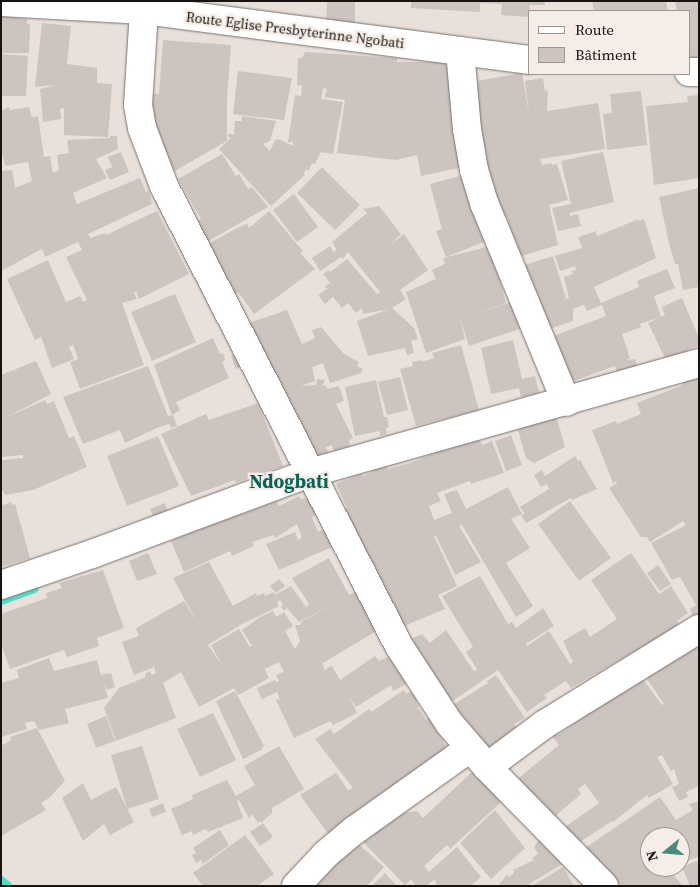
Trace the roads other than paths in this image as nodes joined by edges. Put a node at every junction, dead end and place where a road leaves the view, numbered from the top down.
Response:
1 (1, 2) edge
2 (144, 10) junction
3 (460, 51) junction
4 (528, 60) edge
5 (699, 363) edge
6 (566, 402) junction
7 (310, 473) junction
8 (1, 586) edge
9 (699, 628) edge
10 (479, 757) junction
11 (296, 886) edge
12 (604, 886) edge

1 - 2 street, Route Eglise Presbyterinne Ngobati
2 - 3 street, Route Eglise Presbyterinne Ngobati
2 - 7 street
3 - 4 street, Route Eglise Presbyterinne Ngobati
3 - 6 street
5 - 6 street
6 - 7 street
7 - 8 street
7 - 10 street
9 - 10 street
10 - 11 street
10 - 12 street

